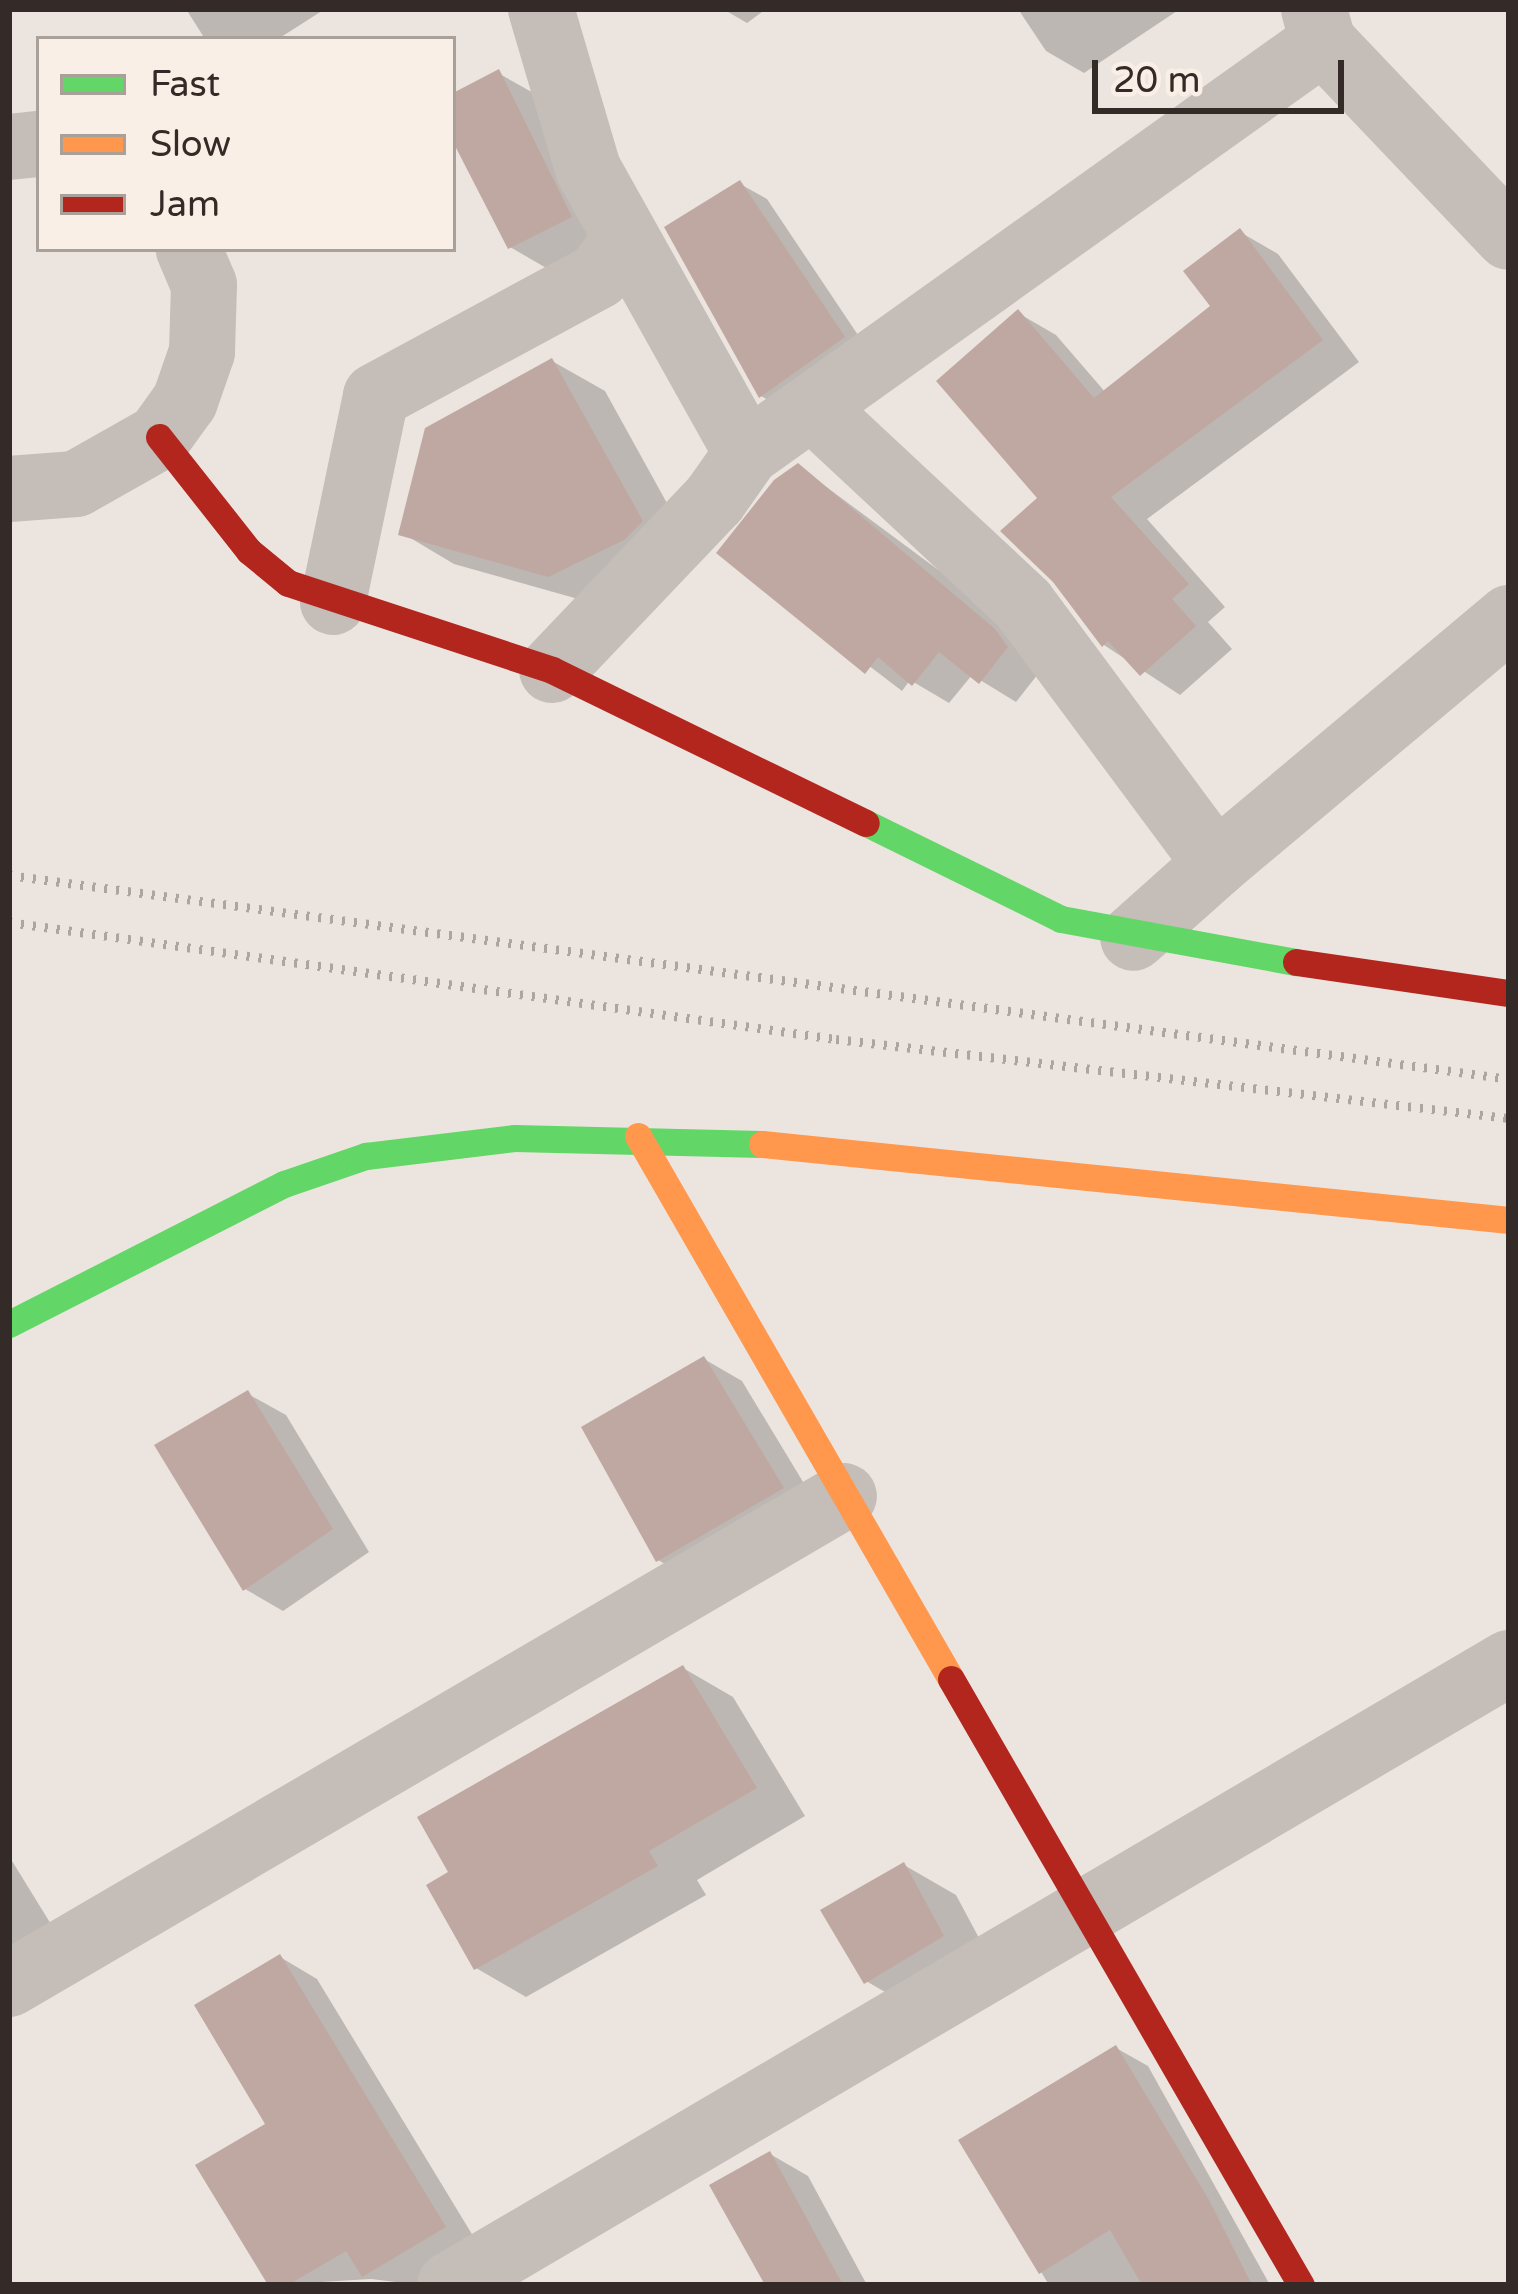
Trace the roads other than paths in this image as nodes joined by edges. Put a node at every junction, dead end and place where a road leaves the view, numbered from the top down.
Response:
1 (541, 9) edge
2 (1319, 26) edge
3 (1509, 237) edge
4 (625, 241) junction
5 (189, 252) edge
6 (814, 409) junction
7 (159, 437) junction
8 (747, 453) junction
9 (9, 489) edge
10 (333, 602) junction
11 (1509, 618) edge
12 (552, 670) junction
13 (1216, 864) junction
14 (1133, 938) junction
15 (1509, 993) edge
16 (638, 1136) junction
17 (1509, 1220) edge
18 (9, 1324) edge
19 (844, 1496) junction
20 (1509, 1663) edge
21 (1083, 1916) junction
22 (9, 1984) edge
23 (450, 2285) edge
24 (1301, 2285) edge

1 - 4 street
2 - 3 street
2 - 6 street
4 - 8 street
4 - 10 street
5 - 7 street
6 - 8 street
6 - 13 street
7 - 9 street
7 - 10 street
8 - 12 street
10 - 12 street
11 - 13 street
12 - 14 street
13 - 14 street
14 - 15 street
16 - 17 street
16 - 18 street
16 - 19 street
19 - 21 street
19 - 22 street
20 - 21 street
21 - 23 street
21 - 24 street

